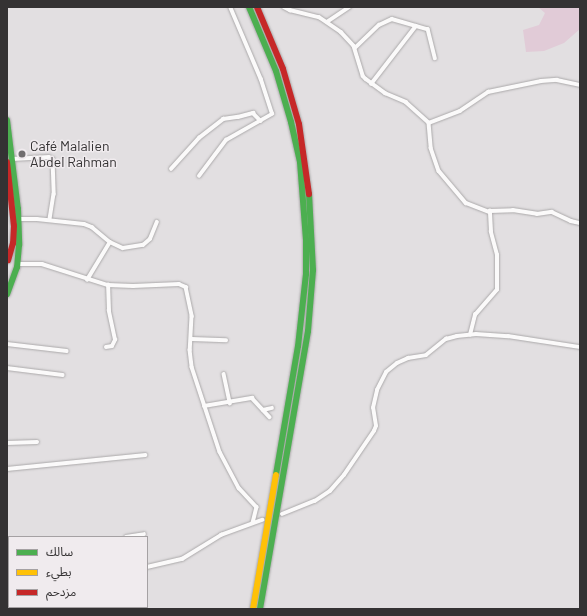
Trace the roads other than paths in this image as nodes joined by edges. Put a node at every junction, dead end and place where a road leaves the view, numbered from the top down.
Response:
1 (230, 7) edge
2 (249, 7) edge
3 (257, 7) edge
4 (284, 7) edge
5 (348, 7) edge
6 (327, 22) junction
7 (416, 26) junction
8 (355, 48) junction
9 (435, 58) dead end
10 (371, 84) junction
11 (580, 85) edge
12 (7, 120) edge
13 (261, 121) junction
14 (428, 123) junction
15 (9, 160) edge
16 (171, 169) dead end
17 (198, 176) dead end
18 (8, 180) edge
19 (489, 212) junction
20 (19, 219) junction
21 (50, 220) junction
22 (156, 222) dead end
23 (580, 223) edge
24 (110, 242) junction
25 (8, 260) edge
26 (16, 266) junction
27 (7, 271) edge
28 (87, 280) junction
29 (108, 285) junction
30 (7, 294) edge
31 (470, 335) junction
32 (192, 339) junction
33 (226, 340) dead end
34 (7, 344) edge
35 (580, 346) edge
36 (106, 347) dead end
37 (67, 351) dead end
38 (7, 368) edge
39 (224, 374) dead end
40 (63, 375) dead end
41 (230, 403) junction
42 (204, 406) junction
43 (272, 408) dead end
44 (263, 410) junction
45 (270, 417) dead end
46 (37, 442) dead end
47 (7, 443) edge
48 (145, 455) dead end
49 (7, 468) edge
50 (282, 514) tunnel mouth
51 (262, 520) tunnel mouth
52 (253, 523) junction
53 (144, 534) dead end
54 (132, 536) edge
55 (148, 568) edge
56 (253, 609) edge
57 (260, 609) edge

1 - 13 street
2 - 56 highway
3 - 57 highway
4 - 6 street
5 - 6 street
6 - 8 street
7 - 8 street
7 - 9 street
7 - 10 street
8 - 10 street
10 - 14 street
11 - 14 street
12 - 15 highway
13 - 16 street
13 - 17 street
14 - 19 street
15 - 18 highway
15 - 20 highway
15 - 21 street
18 - 25 highway
19 - 23 street
19 - 31 street
20 - 21 street
20 - 26 highway
21 - 24 street
22 - 24 street
24 - 28 street
25 - 26 highway
26 - 27 highway
26 - 28 street
26 - 30 highway
28 - 29 street
29 - 32 street
29 - 36 street
31 - 35 street
31 - 50 street
32 - 33 street
32 - 42 street
34 - 37 street
38 - 40 street
39 - 41 street
41 - 42 street
41 - 44 street
42 - 52 street
43 - 44 street
44 - 45 street
46 - 47 street
48 - 49 street
51 - 52 street
52 - 55 street
53 - 54 street

